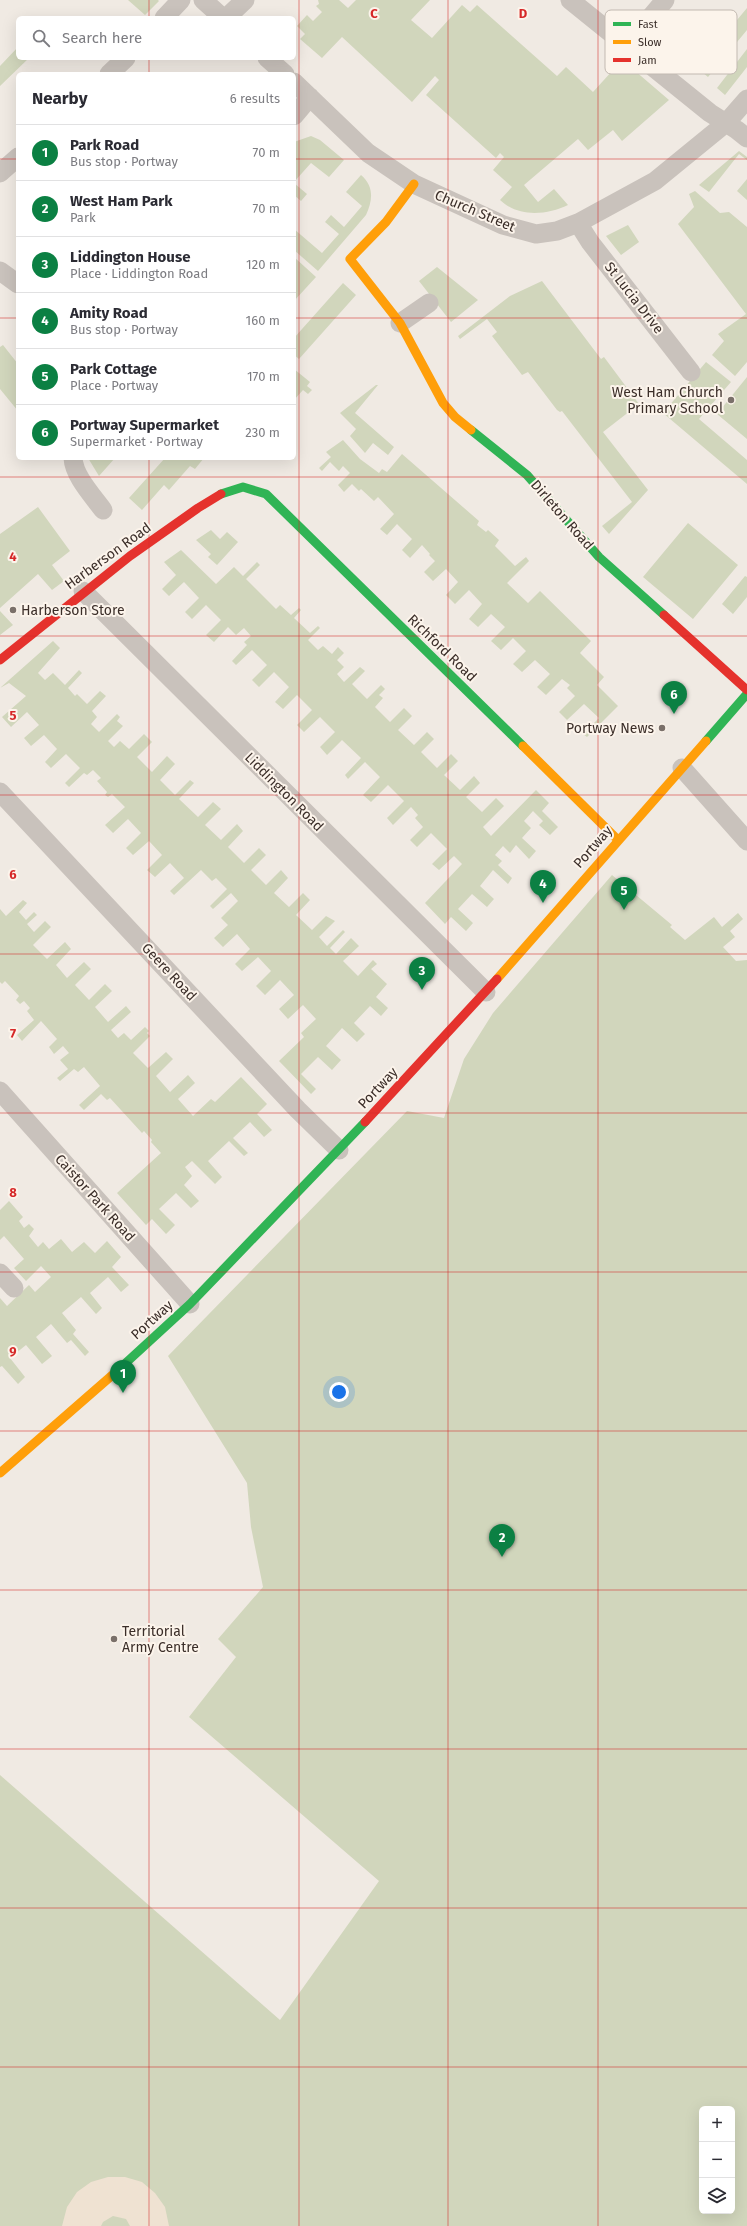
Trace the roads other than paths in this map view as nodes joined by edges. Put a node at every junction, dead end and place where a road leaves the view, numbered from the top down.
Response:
1 (181, 0) edge
2 (203, 0) edge
3 (245, 0) edge
4 (570, 0) edge
5 (665, 0) edge
6 (657, 10) edge
7 (166, 16) edge
8 (222, 16) edge
9 (226, 16) edge
10 (605, 28) edge
11 (124, 60) edge
12 (269, 60) edge
13 (111, 72) edge
14 (283, 72) edge
15 (662, 74) edge
16 (296, 84) edge
17 (310, 97) junction
18 (747, 99) edge
19 (296, 114) edge
20 (726, 123) junction
21 (747, 138) edge
22 (16, 159) edge
23 (0, 173) edge
24 (414, 184) junction
25 (578, 224) junction
26 (0, 271) edge
27 (16, 283) edge
28 (429, 303) dead end
29 (400, 323) junction
30 (691, 372) dead end
31 (73, 460) edge
32 (241, 486) joint
33 (103, 510) dead end
34 (83, 591) junction
35 (0, 660) edge
36 (747, 690) edge
37 (747, 694) edge
38 (682, 768) junction
39 (0, 792) edge
40 (618, 840) junction
41 (747, 841) edge
42 (486, 992) junction
43 (0, 1091) edge
44 (339, 1150) junction
45 (0, 1273) edge
46 (14, 1288) dead end
47 (190, 1304) junction
48 (2, 1465) edge

1 - 7 street
2 - 8 street
3 - 9 street
4 - 10 street
5 - 6 street
11 - 13 street
12 - 14 street
15 - 20 street
16 - 17 street, Church Street
17 - 19 street
17 - 24 street, Church Street
18 - 20 street, Church Street
20 - 21 street
20 - 25 street, Church Street
22 - 23 street
24 - 25 street, Church Street
24 - 29 street, Dirleton Road
25 - 30 street, St Lucia Drive
26 - 27 street
28 - 29 street
29 - 36 street, Dirleton Road
31 - 33 street
32 - 34 street, Harberson Road
32 - 40 street, Richford Road
34 - 35 street, Harberson Road
34 - 42 street, Liddington Road
37 - 38 street, Portway
38 - 40 street, Portway
38 - 41 street
39 - 44 street, Geere Road
40 - 42 street, Portway
42 - 44 street, Portway
43 - 47 street, Caistor Park Road
44 - 47 street, Portway
45 - 46 street
47 - 48 street, Portway

